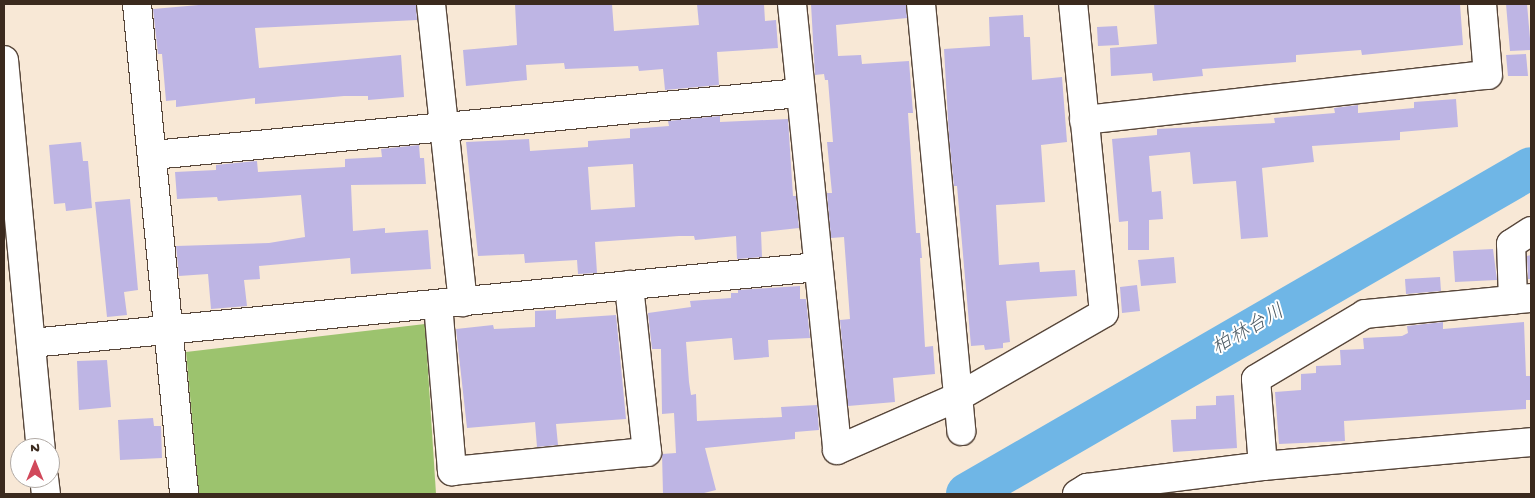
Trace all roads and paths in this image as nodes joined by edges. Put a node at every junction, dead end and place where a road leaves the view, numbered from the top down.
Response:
1 (137, 4) edge
2 (431, 4) edge
3 (792, 4) edge
4 (921, 4) edge
5 (1073, 4) edge
6 (1482, 4) edge
7 (4, 60) edge
8 (799, 93) junction
9 (1084, 120) junction
10 (444, 127) junction
11 (153, 155) junction
12 (1531, 231) edge
13 (817, 267) junction
14 (629, 286) junction
15 (1522, 299) edge
16 (450, 303) junction
17 (169, 330) junction
18 (31, 344) junction
19 (958, 397) junction
20 (961, 431) dead end
21 (40, 438) edge
22 (1531, 442) edge
23 (1263, 466) junction
24 (184, 494) edge
25 (1077, 494) edge

1 - 11 street
2 - 10 street
3 - 8 street
4 - 19 street
5 - 9 street
6 - 9 street
7 - 18 street
8 - 10 street
8 - 13 street
9 - 19 street
10 - 11 street
10 - 16 street
11 - 17 street
12 - 15 street
13 - 14 street
13 - 19 street
14 - 16 street
14 - 16 street
15 - 23 street
16 - 17 street
17 - 18 street
17 - 24 street
18 - 21 street
19 - 20 street
22 - 23 street
23 - 25 street

